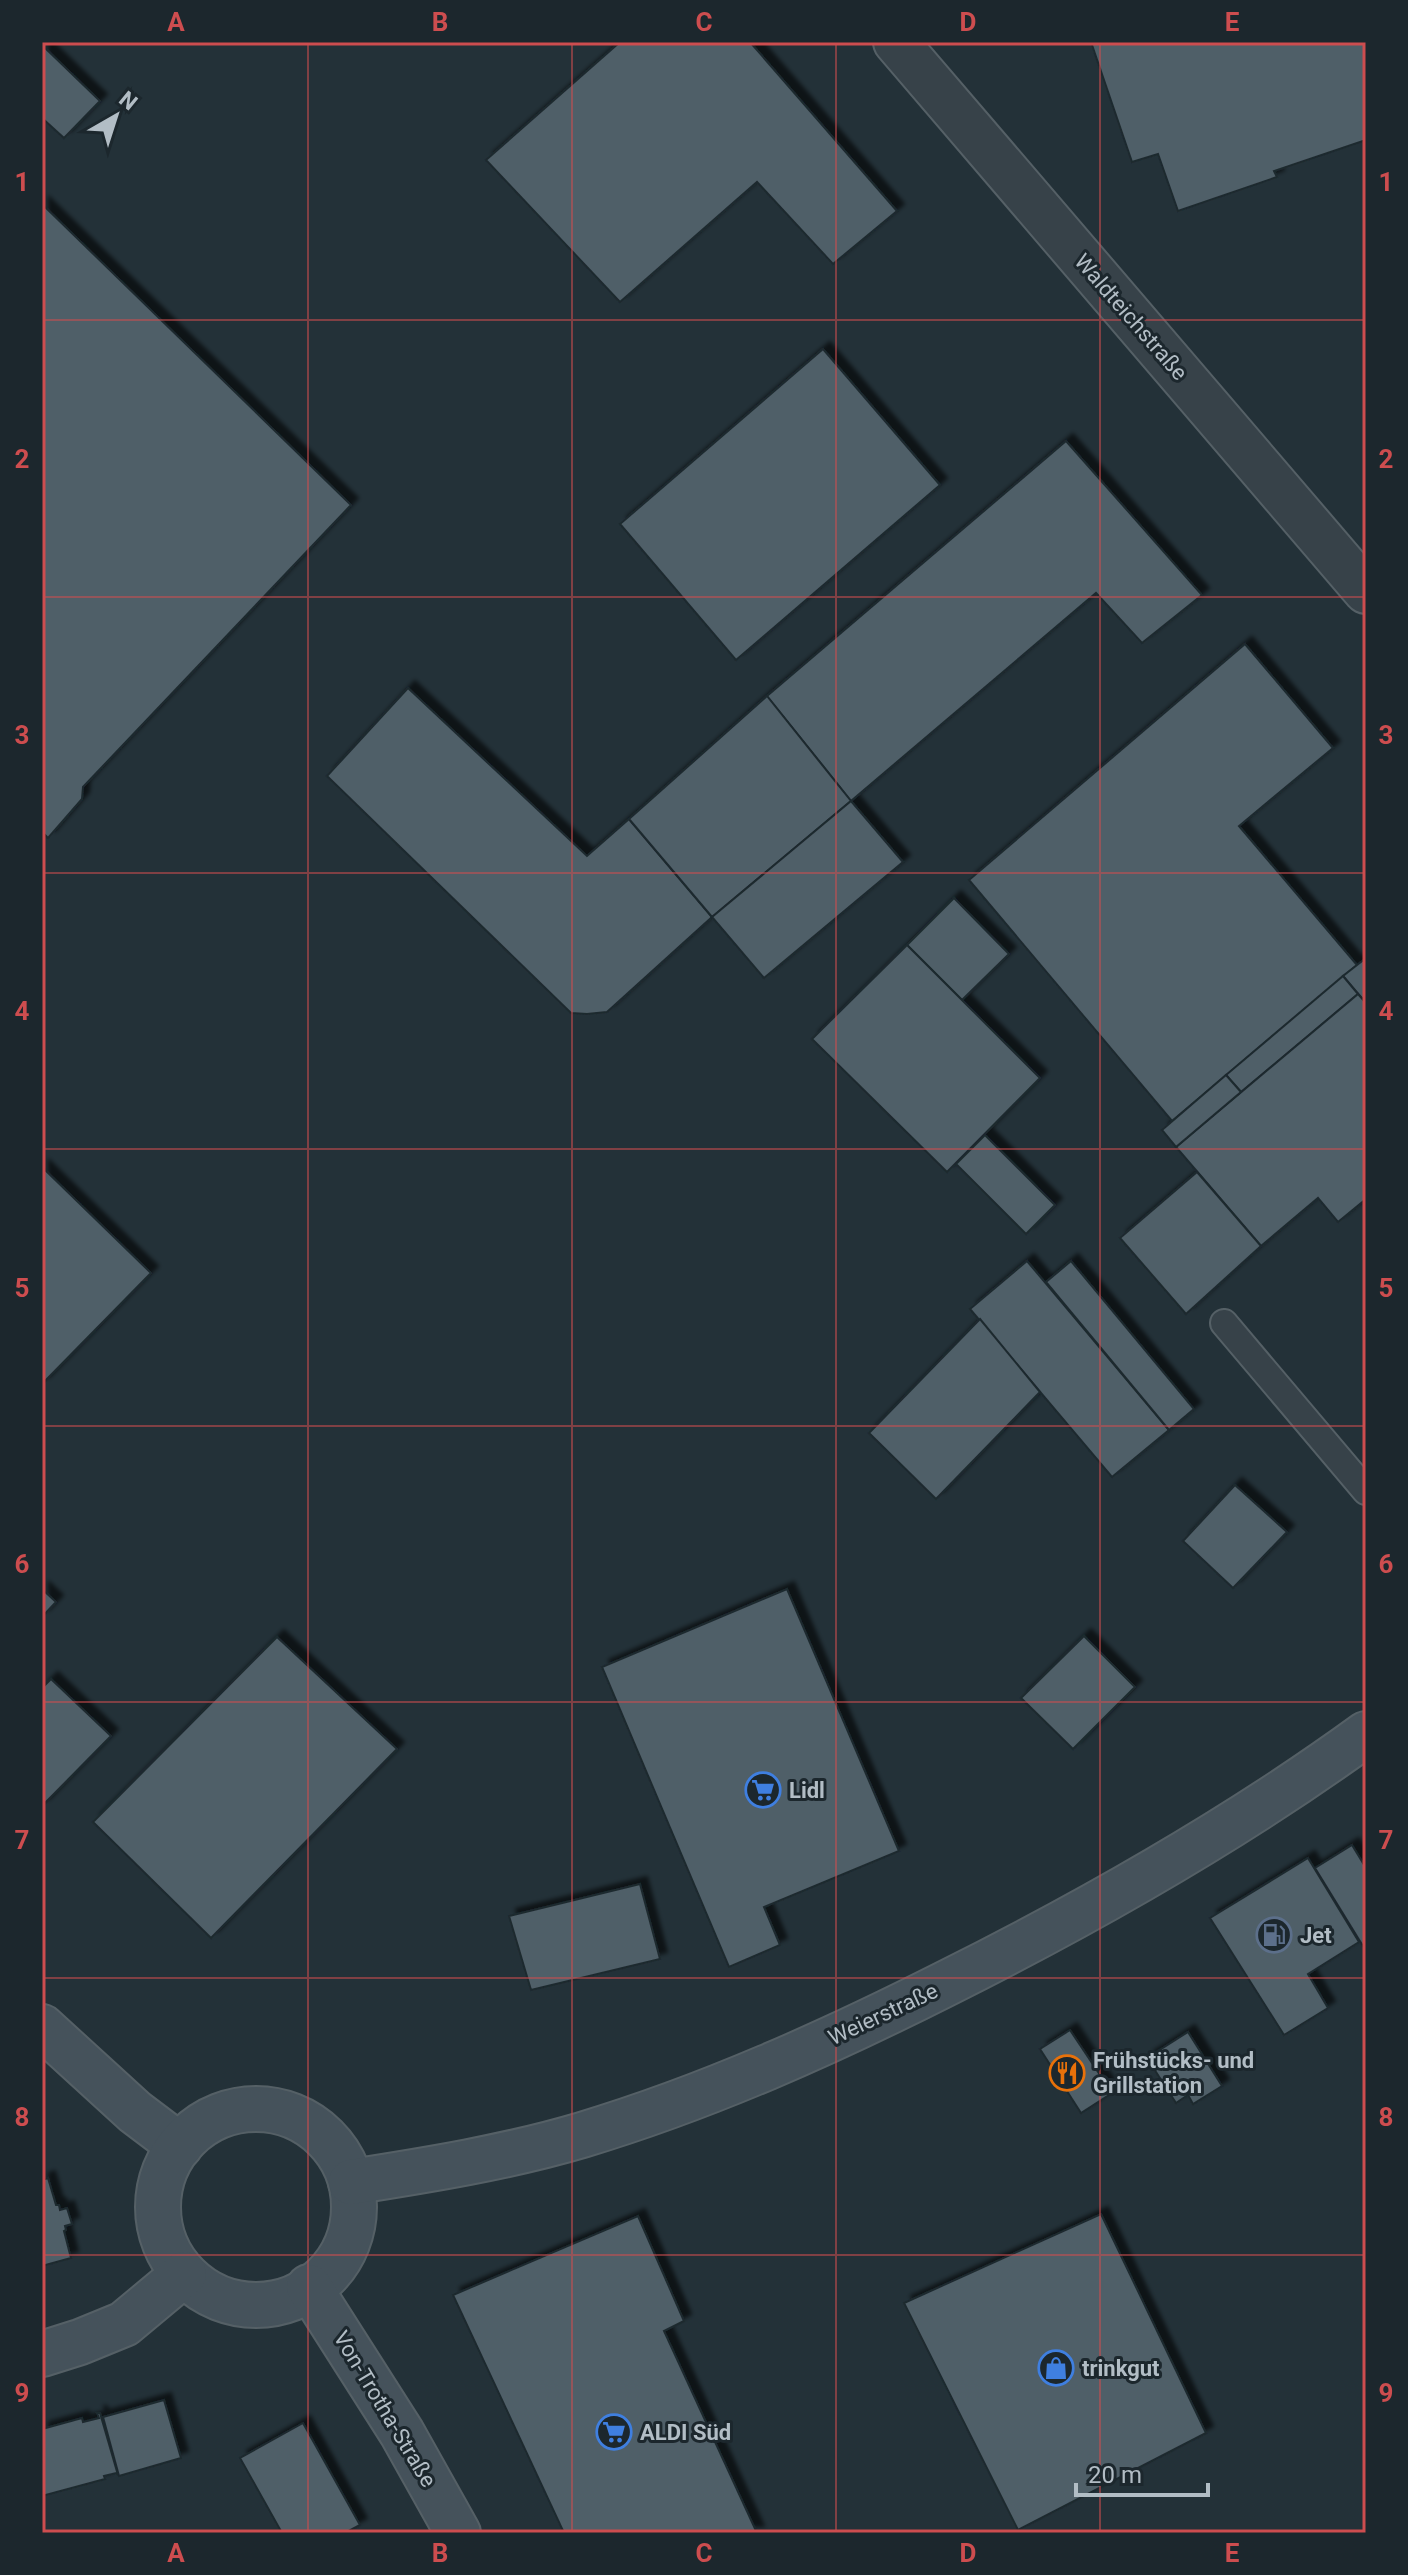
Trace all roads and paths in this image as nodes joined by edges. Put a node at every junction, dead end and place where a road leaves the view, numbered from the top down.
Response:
1 (896, 42) edge
2 (1366, 591) edge
3 (1224, 1323) dead end
4 (1366, 1491) edge
5 (1366, 1734) edge
6 (42, 2027) edge
7 (180, 2146) junction
8 (351, 2182) junction
9 (184, 2274) junction
10 (309, 2287) junction
11 (42, 2354) edge
12 (458, 2533) edge

1 - 2 street, Waldteichstraße
3 - 4 lane
5 - 8 main road, Weierstraße
6 - 7 main road
7 - 8 main road
7 - 9 main road
8 - 10 main road
9 - 10 main road
9 - 11 main road
10 - 12 main road, Von-Trotha-Straße

